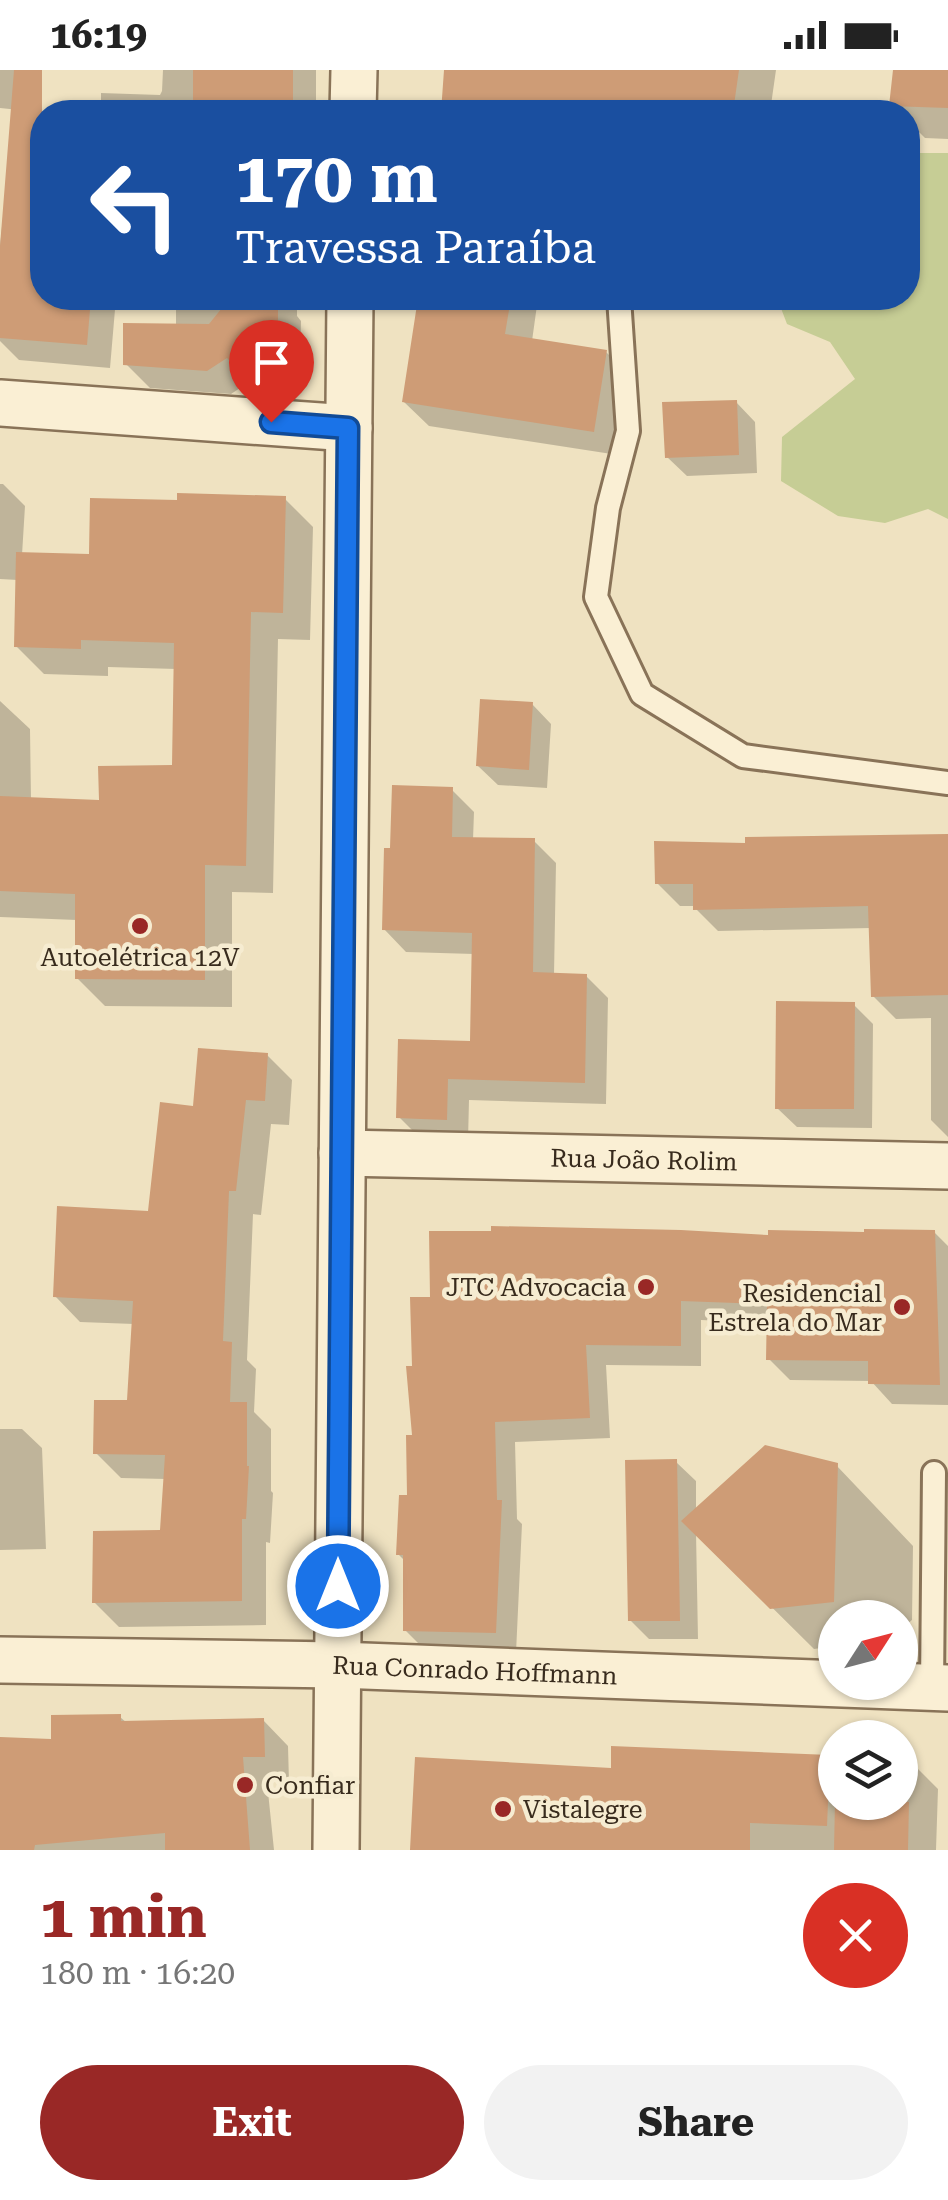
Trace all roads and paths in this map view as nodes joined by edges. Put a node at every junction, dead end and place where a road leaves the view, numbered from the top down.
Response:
1 (354, 70) edge
2 (353, 100) edge
3 (350, 310) edge
4 (620, 310) edge
5 (0, 403) edge
6 (348, 428) junction
7 (948, 783) edge
8 (342, 1153) junction
9 (948, 1166) edge
10 (934, 1473) dead end
11 (0, 1660) edge
12 (338, 1665) junction
13 (940, 1688) edge
14 (336, 1850) edge

1 - 2 street
3 - 6 street
4 - 7 lane
5 - 6 street
6 - 8 street
8 - 9 street, Rua João Rolim
8 - 12 street
10 - 13 lane
11 - 12 street, Rua Conrado Hoffmann
12 - 13 street, Rua Conrado Hoffmann
12 - 14 street

